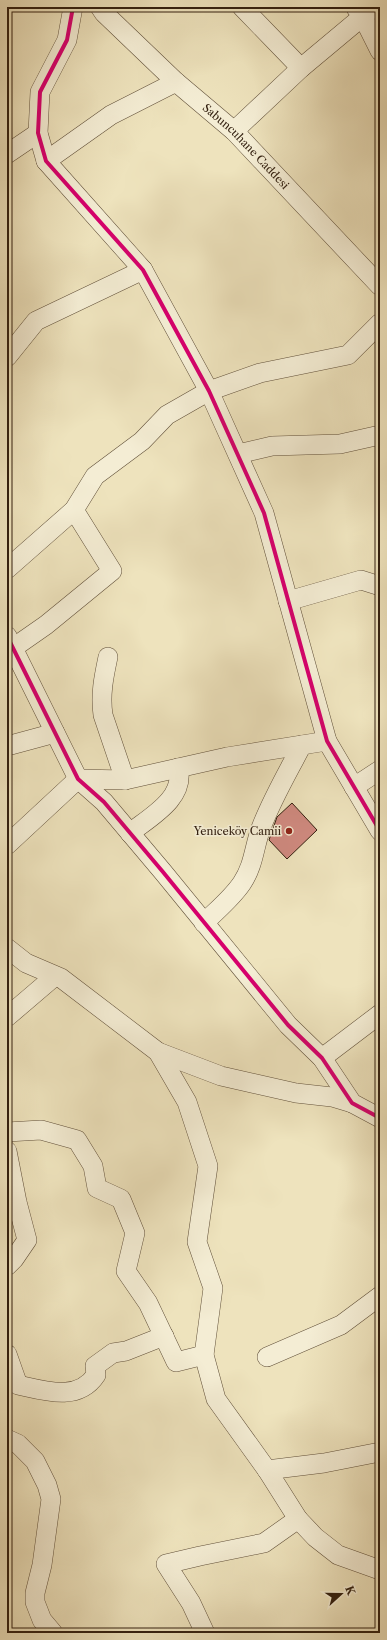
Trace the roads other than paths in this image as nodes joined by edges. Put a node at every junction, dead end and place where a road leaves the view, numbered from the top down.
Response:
1 (242, 7) edge
2 (107, 9) edge
3 (73, 10) edge
4 (364, 10) edge
5 (380, 51) edge
6 (301, 68) junction
7 (176, 82) junction
8 (234, 131) junction
9 (38, 133) junction
10 (7, 154) edge
11 (46, 160) junction
12 (143, 270) junction
13 (380, 286) edge
14 (380, 323) edge
15 (7, 357) edge
16 (209, 391) junction
17 (380, 435) edge
18 (238, 454) junction
19 (74, 510) junction
20 (7, 569) edge
21 (380, 586) edge
22 (288, 601) junction
23 (10, 642) edge
24 (108, 657) dead end
25 (55, 733) junction
26 (327, 741) junction
27 (302, 745) junction
28 (7, 746) edge
29 (178, 768) junction
30 (380, 770) edge
31 (78, 778) junction
32 (125, 780) junction
33 (354, 787) junction
34 (380, 831) edge
35 (130, 833) junction
36 (7, 845) edge
37 (204, 923) junction
38 (7, 948) edge
39 (55, 976) junction
40 (380, 1014) edge
41 (7, 1017) edge
42 (158, 1052) junction
43 (322, 1058) junction
44 (352, 1103) junction
45 (380, 1118) edge
46 (7, 1132) edge
47 (7, 1151) edge
48 (7, 1266) edge
49 (380, 1296) edge
50 (164, 1336) junction
51 (7, 1354) edge
52 (204, 1355) junction
53 (266, 1357) dead end
54 (7, 1439) edge
55 (380, 1452) edge
56 (267, 1470) junction
57 (298, 1518) junction
58 (380, 1570) edge
59 (53, 1633) edge
60 (205, 1633) edge

1 - 6 street
2 - 3 street
2 - 7 street, Sabuncuhane Caddesi
3 - 9 street
4 - 5 street
4 - 6 street
6 - 8 street
7 - 8 street, Sabuncuhane Caddesi
7 - 11 street
8 - 13 street, Sabuncuhane Caddesi
9 - 10 street
9 - 11 street
11 - 12 street
12 - 15 street
12 - 16 street
14 - 16 street
16 - 18 street
16 - 19 street
17 - 18 street
18 - 22 street
19 - 20 street
19 - 23 street
21 - 22 street
22 - 26 street
23 - 25 street
24 - 32 street
25 - 28 street
25 - 31 street
26 - 27 street
26 - 33 street
27 - 29 street
27 - 37 street
29 - 32 street
29 - 35 street
30 - 33 street
31 - 32 street
31 - 35 street
31 - 36 street
33 - 34 street
35 - 37 street
37 - 43 street
38 - 39 street
39 - 41 street
39 - 42 street
40 - 43 street
42 - 44 street
42 - 52 street
43 - 44 street
44 - 45 street
46 - 50 street
47 - 48 street
49 - 53 street
50 - 51 street
50 - 52 street
52 - 56 street
54 - 59 street
55 - 56 street
56 - 57 street
57 - 58 street
57 - 60 street

